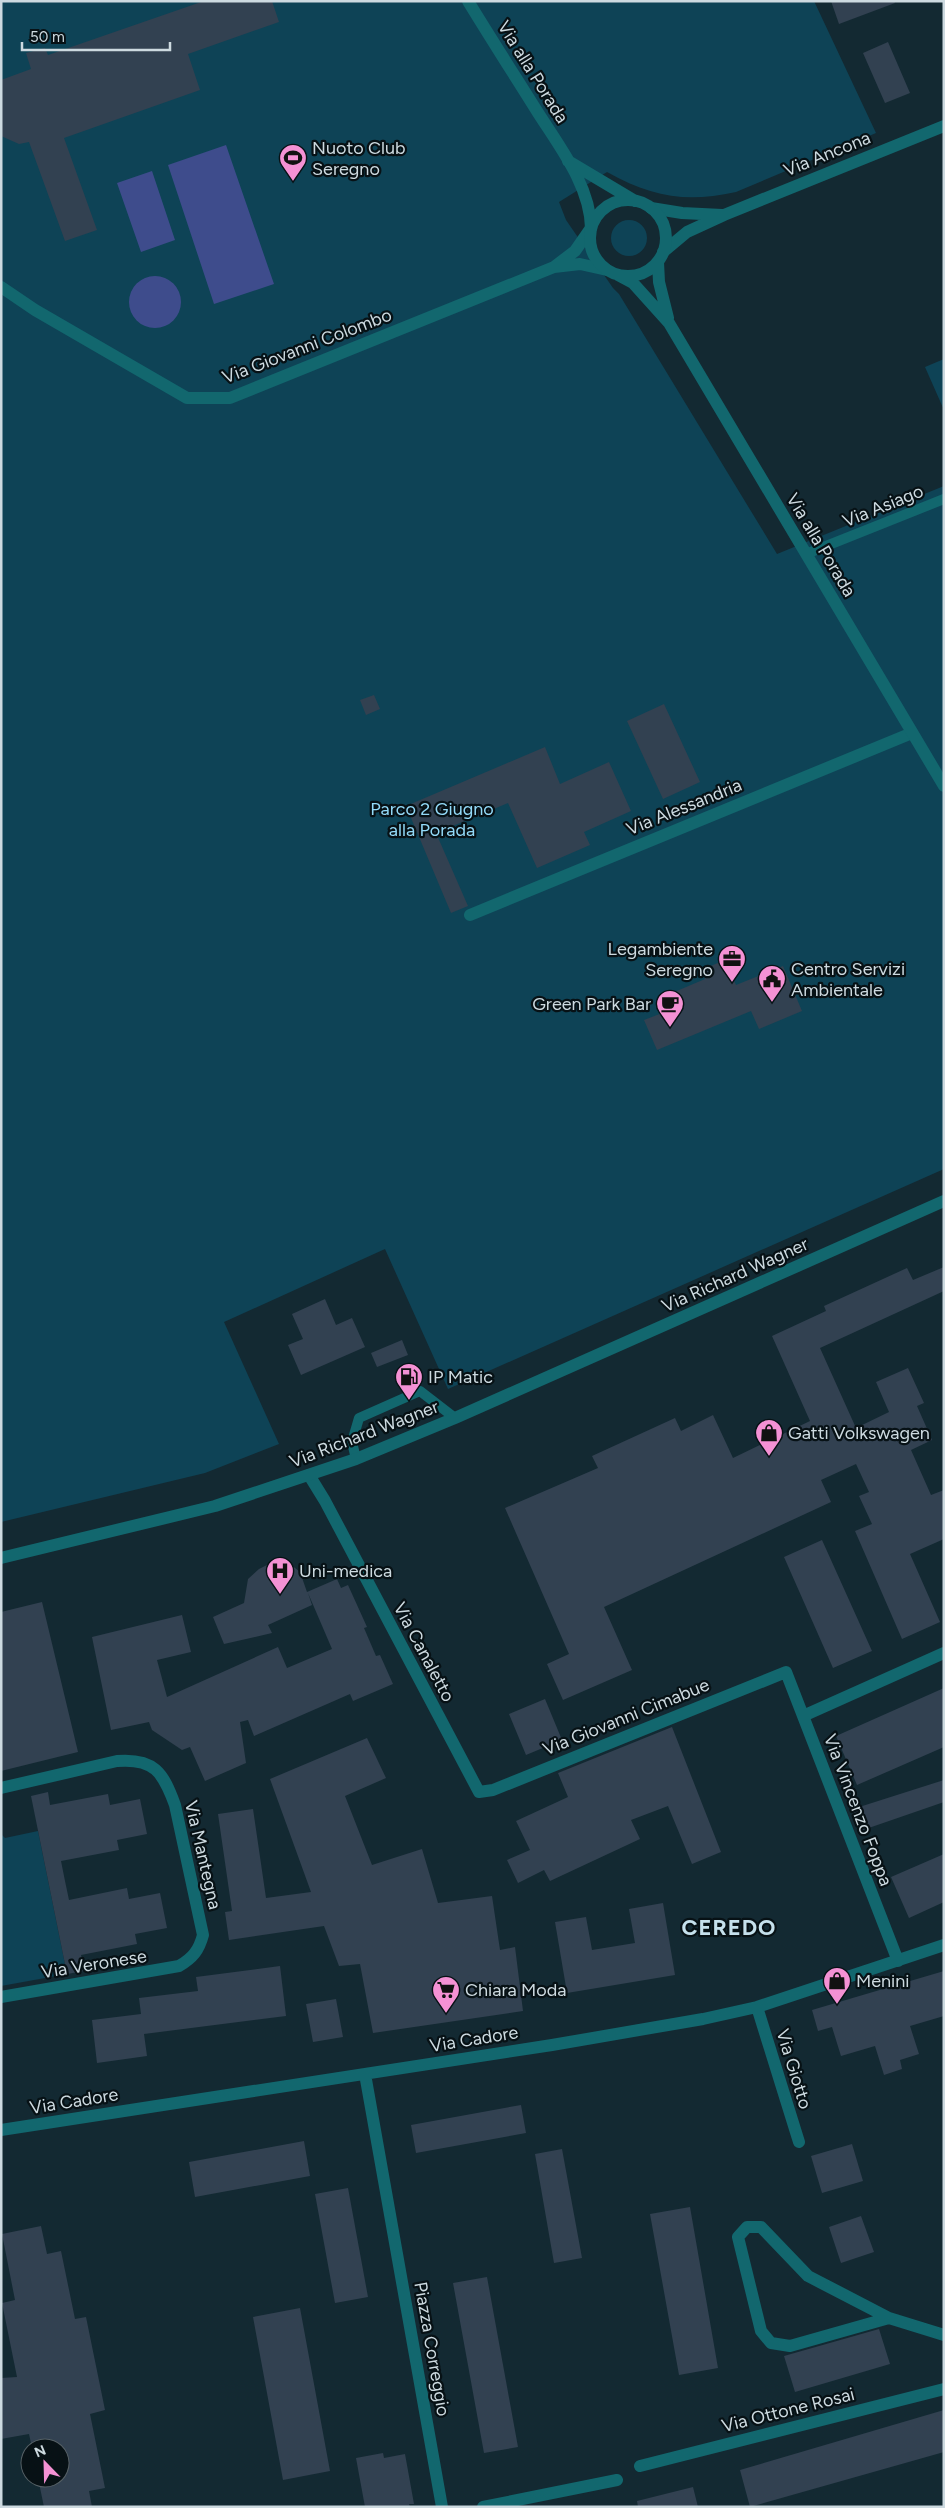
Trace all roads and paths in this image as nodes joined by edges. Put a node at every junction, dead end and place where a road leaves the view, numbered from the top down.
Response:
1 (468, 1) edge
2 (944, 126) edge
3 (568, 161) junction
4 (635, 201) junction
5 (651, 208) junction
6 (724, 215) junction
7 (591, 228) junction
8 (660, 257) junction
9 (554, 267) junction
10 (613, 272) junction
11 (1, 287) edge
12 (669, 322) junction
13 (944, 499) edge
14 (806, 554) junction
15 (912, 733) junction
16 (944, 786) edge
17 (470, 915) dead end
18 (944, 1201) edge
19 (455, 1418) junction
20 (356, 1459) junction
21 (309, 1476) junction
22 (1, 1558) edge
23 (944, 1653) edge
24 (786, 1672) joint
25 (803, 1716) junction
26 (1, 1788) edge
27 (479, 1792) joint
28 (944, 1945) edge
29 (190, 1959) joint
30 (898, 1961) junction
31 (1, 1997) edge
32 (757, 2007) junction
33 (365, 2074) junction
34 (1, 2130) edge
35 (799, 2142) dead end
36 (889, 2318) junction
37 (944, 2335) edge
38 (944, 2389) edge
39 (640, 2466) dead end
40 (617, 2480) dead end
41 (441, 2502) edge
42 (483, 2507) edge

1 - 3 street, Via alla Porada
2 - 6 street, Via Ancona
3 - 4 street, Via alla Porada
3 - 7 street, Via alla Porada
4 - 5 street
4 - 7 street
5 - 6 street, Via Ancona
5 - 8 street
6 - 8 street, Via Ancona
7 - 9 street, Via Giovanni Colombo
7 - 10 street
8 - 10 street
8 - 12 street, Via alla Porada
9 - 10 street, Via Giovanni Colombo
9 - 11 street, Via Giovanni Colombo
10 - 12 street, Via alla Porada
12 - 14 street, Via alla Porada
13 - 14 lane, Via Asiago
14 - 15 street, Via alla Porada
15 - 16 street, Via alla Porada
15 - 17 street, Via Alessandria
18 - 19 street, Via Richard Wagner
19 - 20 street, Via Richard Wagner
19 - 20 lane
20 - 21 street, Via Richard Wagner
21 - 22 street, Via Richard Wagner
21 - 27 street, Via Canaletto
23 - 25 street
24 - 25 street, Via Vincenzo Foppa
24 - 27 street, Via Giovanni Cimabue
25 - 30 street, Via Vincenzo Foppa
26 - 29 street, Via Mantegna
28 - 30 street, Via Cadore
29 - 31 street, Via Veronese
30 - 32 street, Via Cadore
32 - 33 street, Via Cadore
32 - 35 street, Via Giotto
33 - 34 street, Via Cadore
33 - 41 street, Piazza Correggio
36 - 36 street
36 - 37 street
38 - 39 street, Via Ottone Rosai
40 - 42 street

